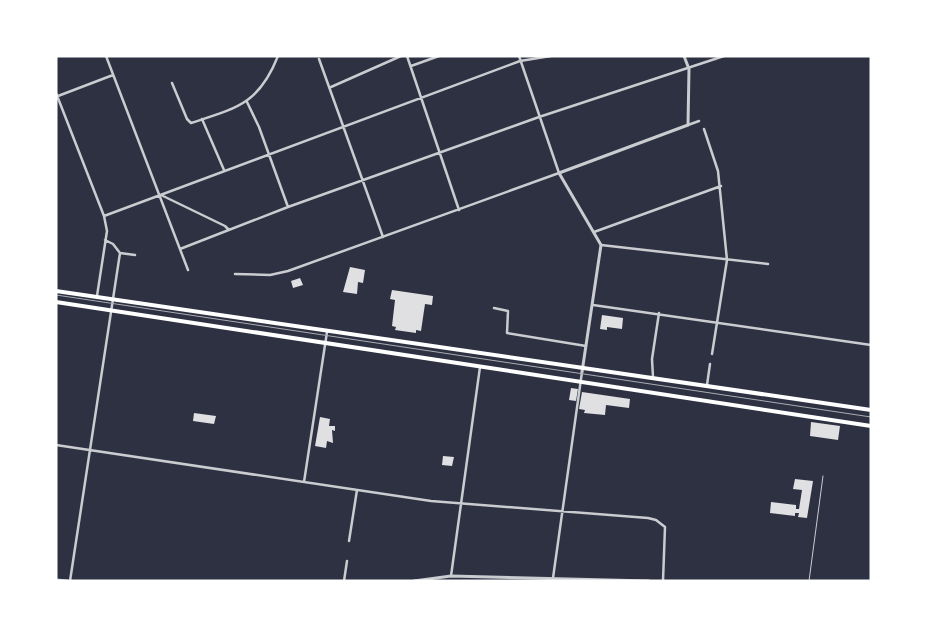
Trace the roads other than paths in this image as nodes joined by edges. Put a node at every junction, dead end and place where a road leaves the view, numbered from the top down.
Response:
1 (278, 56) edge
2 (400, 56) edge
3 (407, 56) edge
4 (439, 56) edge
5 (519, 56) edge
6 (551, 56) edge
7 (684, 56) edge
8 (724, 56) edge
9 (108, 57) edge
10 (319, 59) dead end
11 (520, 61) junction
12 (411, 66) junction
13 (689, 69) junction
14 (113, 75) junction
15 (172, 83) dead end
16 (330, 87) junction
17 (57, 95) edge
18 (422, 98) junction
19 (247, 102) junction
20 (538, 116) junction
21 (202, 119) junction
22 (699, 121) dead end
23 (688, 125) junction
24 (344, 127) junction
25 (704, 129) dead end
26 (439, 152) junction
27 (269, 153) junction
28 (224, 170) junction
29 (559, 173) junction
30 (363, 181) junction
31 (721, 186) junction
32 (159, 195) junction
33 (288, 207) junction
34 (459, 210) junction
35 (104, 216) junction
36 (229, 230) junction
37 (594, 232) junction
38 (383, 237) junction
39 (105, 240) junction
40 (601, 245) junction
41 (180, 249) junction
42 (120, 253) junction
43 (136, 255) dead end
44 (727, 260) junction
45 (768, 264) dead end
46 (188, 270) dead end
47 (235, 274) dead end
48 (56, 291) edge
49 (96, 297) junction
50 (112, 299) junction
51 (56, 302) edge
52 (593, 305) junction
53 (494, 308) dead end
54 (110, 310) junction
55 (659, 313) junction
56 (716, 321) junction
57 (326, 332) junction
58 (325, 342) junction
59 (871, 345) edge
60 (586, 346) junction
61 (712, 354) dead end
62 (710, 364) dead end
63 (480, 366) junction
64 (582, 370) junction
65 (653, 377) junction
66 (580, 383) junction
67 (707, 385) junction
68 (871, 410) edge
69 (871, 426) edge
70 (56, 445) edge
71 (89, 450) junction
72 (823, 476) dead end
73 (304, 482) junction
74 (357, 490) junction
75 (461, 504) junction
76 (562, 510) junction
77 (349, 541) dead end
78 (347, 561) dead end
79 (451, 576) junction
80 (553, 578) junction
81 (56, 580) edge
82 (614, 580) edge
83 (68, 581) edge
84 (344, 581) edge
85 (414, 581) edge
86 (649, 581) edge
87 (663, 581) edge
88 (809, 581) edge

1 - 19 street
2 - 16 street
3 - 12 street
4 - 12 street
5 - 11 street
6 - 11 street
7 - 13 street
8 - 13 street
9 - 14 street
10 - 16 street
11 - 18 street
11 - 20 street
12 - 18 street
13 - 20 street
13 - 23 street
14 - 17 street
14 - 32 street
15 - 21 street
16 - 24 street
17 - 35 street
18 - 24 street
18 - 26 street
19 - 21 street
19 - 27 street
20 - 26 street
20 - 29 street
21 - 28 street
22 - 23 street
23 - 29 street
24 - 27 street
24 - 30 street
25 - 31 street
26 - 30 street
26 - 34 street
27 - 28 street
27 - 33 street
28 - 32 street
29 - 34 street
29 - 37 street
30 - 33 street
30 - 38 street
31 - 37 street
31 - 44 street
32 - 35 street
32 - 36 street
32 - 41 street
33 - 36 street
34 - 38 street
35 - 39 street
36 - 41 street
37 - 40 street
38 - 47 street
39 - 42 street
39 - 49 street
40 - 44 street
40 - 52 street
41 - 46 street
42 - 43 street
42 - 50 street
44 - 45 street
44 - 56 street
48 - 49 main road
49 - 50 main road
50 - 54 street
50 - 57 main road
51 - 54 main road
52 - 55 street
52 - 60 street
53 - 60 street
54 - 58 main road
54 - 71 street
55 - 56 street
55 - 65 street
56 - 59 street
56 - 61 street
57 - 58 street
57 - 64 main road
58 - 63 main road
58 - 73 street
60 - 64 street
62 - 67 street
63 - 66 main road
63 - 75 street
64 - 65 main road
64 - 66 street
65 - 67 main road
66 - 69 main road
66 - 76 street
67 - 68 main road
70 - 71 street
71 - 73 street
71 - 83 street
72 - 88 lane
73 - 74 street
74 - 75 street
74 - 77 street
75 - 76 street
75 - 79 street
76 - 80 street
76 - 87 street
78 - 84 street
79 - 80 street
79 - 85 street
80 - 82 street
81 - 83 street
82 - 86 street

